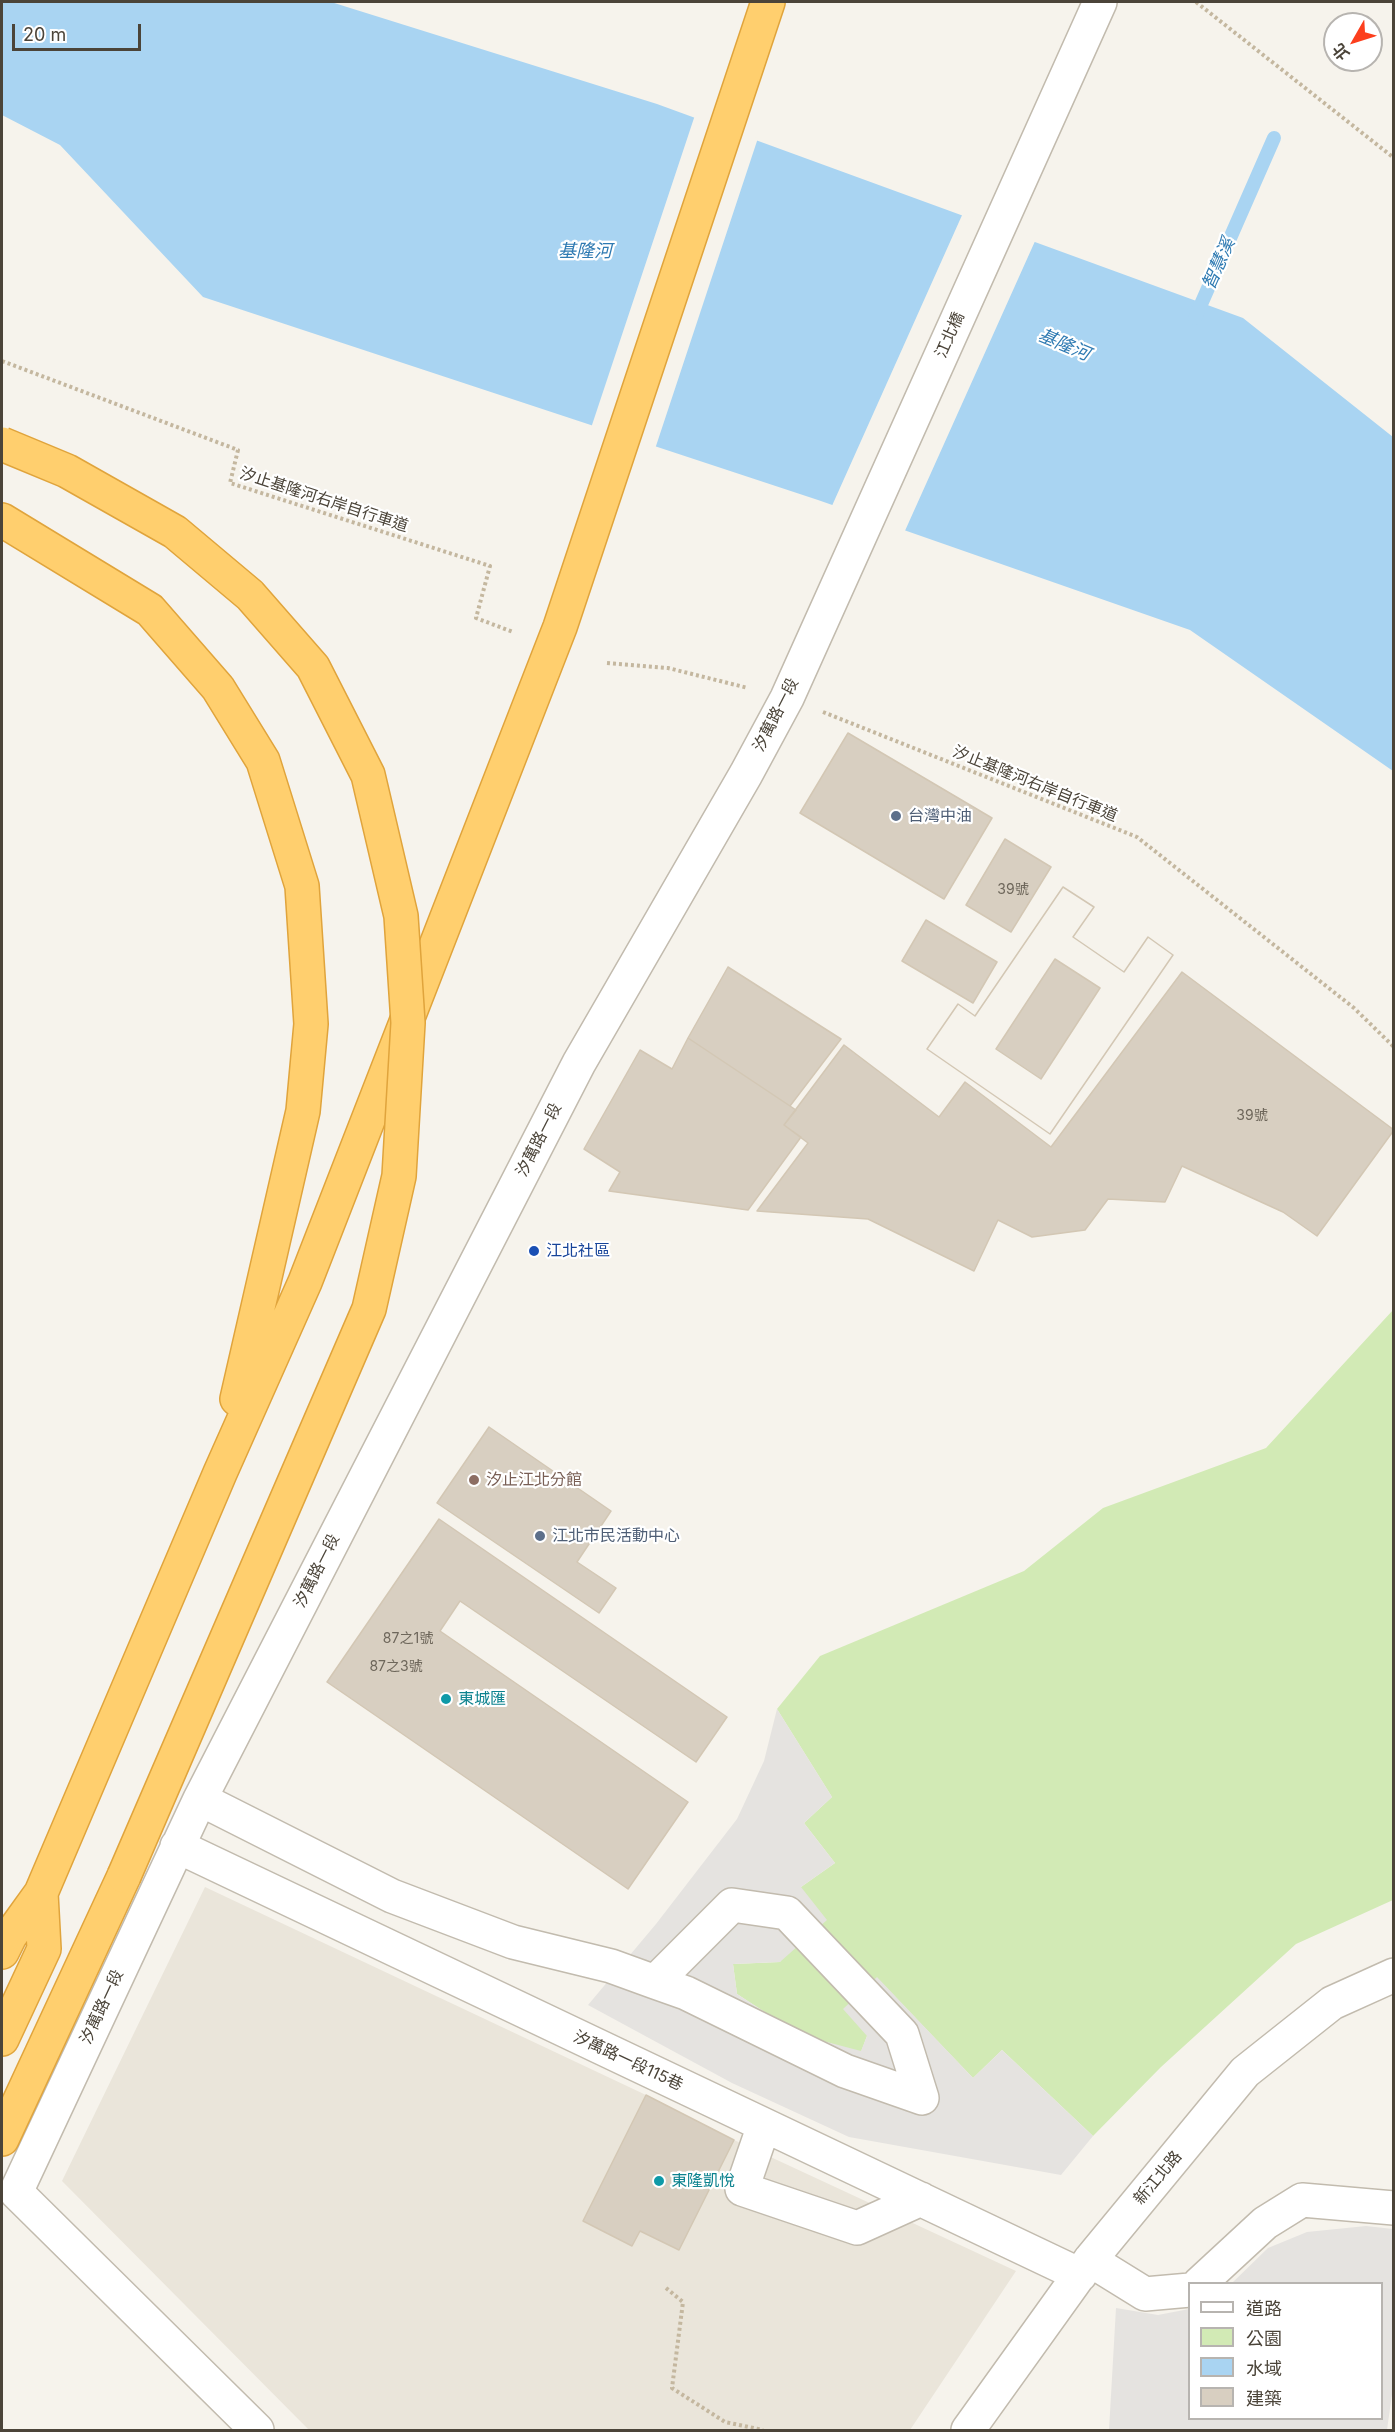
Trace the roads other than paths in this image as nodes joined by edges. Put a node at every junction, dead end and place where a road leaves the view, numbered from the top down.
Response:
1 (768, 2) edge
2 (1100, 3) edge
3 (2, 444) edge
4 (2, 520) edge
5 (802, 664) joint
6 (220, 1473) junction
7 (200, 1799) junction
8 (177, 1846) junction
9 (40, 1893) junction
10 (2, 1952) edge
11 (1394, 1975) edge
12 (655, 1982) junction
13 (2, 2039) edge
14 (764, 2125) junction
15 (2, 2139) edge
16 (921, 2199) junction
17 (1394, 2208) edge
18 (1085, 2268) junction
19 (1200, 2282) edge
20 (1188, 2290) edge
21 (257, 2430) edge
22 (968, 2430) edge

1 - 6 highway
2 - 5 street, 江北橋
3 - 15 highway, bridge
4 - 6 highway
5 - 7 street, 汐萬路一段
6 - 9 highway
7 - 8 street, 汐萬路一段
7 - 12 street
8 - 14 street, 汐萬路一段115巷
8 - 21 street, 汐萬路一段
9 - 10 highway
9 - 13 highway
11 - 18 street, 新江北路
12 - 12 street
14 - 16 street, 汐萬路一段115巷
14 - 16 street
16 - 18 street, 汐萬路一段115巷
17 - 19 street
18 - 20 street, 汐萬路一段115巷
18 - 22 street, 新江北路

